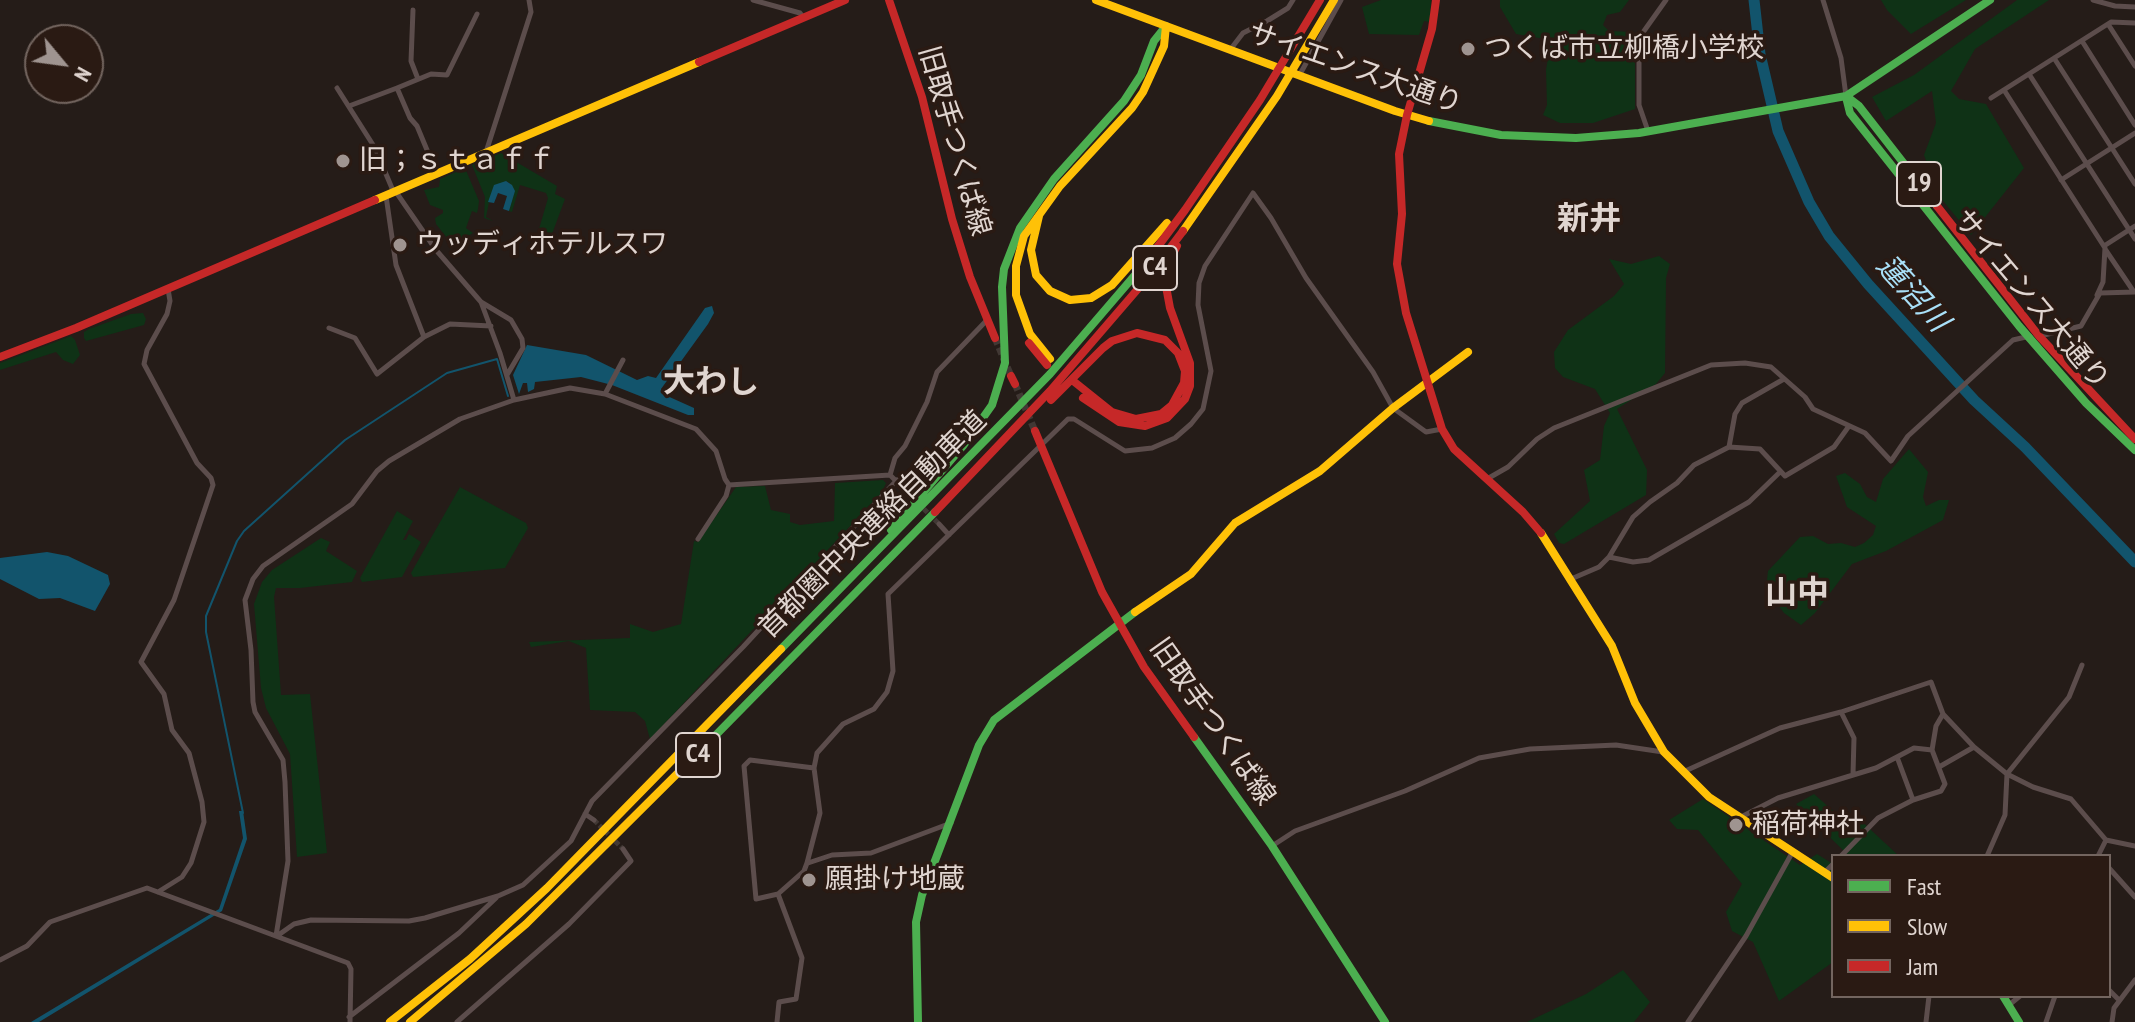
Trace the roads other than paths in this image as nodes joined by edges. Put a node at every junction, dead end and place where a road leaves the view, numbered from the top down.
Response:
1 (529, 0) edge
2 (753, 0) edge
3 (845, 0) edge
4 (889, 0) edge
5 (1096, 0) edge
6 (1293, 0) edge
7 (1320, 0) edge
8 (1334, 0) edge
9 (1341, 0) edge
10 (1436, 0) edge
11 (1666, 0) edge
12 (1823, 0) edge
13 (1990, 0) edge
14 (2093, 0) edge
15 (2135, 7) edge
16 (413, 10) dead end
17 (477, 14) dead end
18 (804, 18) junction
19 (2135, 23) edge
20 (2108, 24) junction
21 (1166, 26) junction
22 (2081, 41) junction
23 (1230, 50) junction
24 (2054, 58) junction
25 (2135, 66) edge
26 (2029, 74) junction
27 (1299, 76) junction
28 (418, 79) junction
29 (337, 88) dead end
30 (397, 88) junction
31 (2004, 90) junction
32 (1846, 96) junction
33 (1991, 98) dead end
34 (349, 106) junction
35 (1407, 115) junction
36 (2135, 125) edge
37 (1648, 132) junction
38 (2135, 133) edge
39 (1250, 137) junction
40 (2112, 148) junction
41 (486, 153) junction
42 (2087, 164) junction
43 (437, 174) junction
44 (2061, 180) junction
45 (2135, 184) edge
46 (392, 194) junction
47 (1041, 209) junction
48 (1185, 210) junction
49 (2132, 228) edge
50 (2135, 239) edge
51 (1013, 244) junction
52 (2104, 247) junction
53 (168, 289) junction
54 (2135, 292) edge
55 (2097, 295) junction
56 (481, 302) junction
57 (988, 319) junction
58 (491, 326) junction
59 (329, 328) dead end
60 (2039, 336) junction
61 (424, 337) junction
62 (2028, 337) junction
63 (995, 338) tunnel mouth
64 (1468, 352) dead end
65 (0, 357) edge
66 (623, 360) dead end
67 (507, 375) junction
68 (1784, 379) junction
69 (1427, 383) junction
70 (606, 391) junction
71 (514, 400) junction
72 (1393, 408) junction
73 (1849, 426) junction
74 (1442, 429) junction
75 (1035, 431) tunnel mouth
76 (2135, 439) edge
77 (1729, 447) junction
78 (1041, 448) junction
79 (2135, 450) edge
80 (1780, 472) junction
81 (890, 475) junction
82 (1487, 479) junction
83 (897, 480) junction
84 (729, 485) junction
85 (908, 493) tunnel mouth
86 (941, 506) junction
87 (939, 524) tunnel mouth
88 (949, 535) junction
89 (698, 539) dead end
90 (1609, 557) junction
91 (1571, 579) junction
92 (839, 590) junction
93 (1118, 623) junction
94 (2082, 665) dead end
95 (1841, 712) junction
96 (1943, 714) junction
97 (1974, 747) junction
98 (1932, 750) junction
99 (1664, 752) junction
100 (1897, 757) junction
101 (1939, 767) junction
102 (814, 768) junction
103 (1682, 772) junction
104 (1853, 774) junction
105 (2007, 774) junction
106 (1913, 800) junction
107 (585, 814) junction
108 (1739, 818) junction
109 (594, 820) tunnel mouth
110 (951, 823) junction
111 (2106, 840) junction
112 (1272, 846) junction
113 (2135, 846) edge
114 (623, 849) dead end
115 (1792, 853) junction
116 (1843, 854) edge
117 (1988, 854) edge
118 (2099, 854) edge
119 (807, 863) junction
120 (1831, 866) edge
121 (2111, 870) edge
122 (1823, 874) junction
123 (1831, 877) edge
124 (158, 892) junction
125 (778, 894) junction
126 (498, 896) junction
127 (2135, 897) edge
128 (276, 936) junction
129 (0, 960) edge
130 (2135, 980) edge
131 (2111, 992) edge
132 (1929, 998) edge
133 (2004, 998) edge
134 (2018, 998) edge
135 (2054, 998) edge
136 (2118, 999) junction
137 (2009, 1005) junction
138 (349, 1020) edge
139 (390, 1022) edge
140 (410, 1022) edge
141 (457, 1022) edge
142 (777, 1022) edge
143 (918, 1022) edge
144 (1385, 1022) edge
145 (1688, 1022) edge
146 (1926, 1022) edge
147 (2019, 1022) edge
148 (2046, 1022) edge
149 (2112, 1022) edge

1 - 41 street
2 - 18 street
3 - 18 main road
4 - 57 main road, 旧取手つくば線
5 - 21 main road, サイエンス大通り
6 - 23 street
7 - 48 main road, 首都圏中央連絡自動車道 / C4
8 - 39 main road, 首都圏中央連絡自動車道 / C4
9 - 27 street
10 - 35 main road
11 - 37 street
12 - 32 street
13 - 32 main road
14 - 15 street
16 - 28 street
17 - 28 street
18 - 41 main road
19 - 20 street
20 - 22 street
20 - 25 street
21 - 23 main road, サイエンス大通り
21 - 47 main road
21 - 51 main road
22 - 24 street
22 - 36 street
23 - 27 main road, サイエンス大通り
24 - 26 street
24 - 40 street
26 - 31 street
26 - 42 street
27 - 35 main road, サイエンス大通り
28 - 30 street
29 - 34 street
30 - 34 street
30 - 43 street
31 - 33 street
31 - 44 street
32 - 37 main road, サイエンス大通り
32 - 60 main road, サイエンス大通り / 19
32 - 62 main road, サイエンス大通り / 19
34 - 46 street
35 - 37 main road, サイエンス大通り
35 - 69 main road
38 - 40 street
39 - 86 main road, 首都圏中央連絡自動車道 / C4
39 - 86 main road
40 - 42 street
40 - 45 street
41 - 43 main road
42 - 44 street
42 - 49 street
43 - 46 main road
44 - 52 street
46 - 53 main road
46 - 56 street
46 - 61 street
47 - 48 main road
47 - 51 main road
48 - 92 main road, 首都圏中央連絡自動車道 / C4
49 - 50 street
49 - 52 street
51 - 92 main road
52 - 54 street
52 - 55 street
53 - 65 main road
53 - 124 street
54 - 55 street
55 - 60 street
56 - 58 street
56 - 67 street
57 - 63 main road, 旧取手つくば線
57 - 81 street
58 - 61 street
58 - 67 street
59 - 61 street
60 - 62 street
60 - 76 main road, サイエンス大通り / 19
62 - 73 street
62 - 79 main road, サイエンス大通り / 19
64 - 69 main road
66 - 70 street
67 - 71 street
68 - 73 street
68 - 77 street
68 - 82 street
69 - 72 main road
69 - 74 main road
70 - 71 street
70 - 84 street
71 - 128 street
72 - 74 street
72 - 78 street
72 - 93 main road
73 - 80 street
74 - 82 main road
75 - 78 main road, 旧取手つくば線
77 - 80 street
77 - 90 street
78 - 88 street
78 - 93 main road, 旧取手つくば線
80 - 90 street
81 - 83 street
81 - 84 street
82 - 91 main road
83 - 85 street
83 - 107 street
84 - 89 street
86 - 140 main road, 首都圏中央連絡自動車道 / C4
87 - 88 street
88 - 102 street
90 - 91 street
91 - 99 main road
92 - 139 main road, 首都圏中央連絡自動車道 / C4
93 - 110 main road
93 - 112 main road, 旧取手つくば線
94 - 105 street
95 - 96 street
95 - 103 street
95 - 104 street
96 - 97 street
96 - 98 street
97 - 101 street
97 - 105 street
98 - 100 street
98 - 101 street
99 - 103 main road
99 - 112 street
100 - 104 street
100 - 106 street
101 - 106 street
102 - 119 street
102 - 125 street
103 - 108 main road
104 - 108 street
105 - 111 street
105 - 117 street
106 - 116 street
107 - 109 street
107 - 126 street
108 - 115 main road
110 - 119 street
110 - 143 main road
111 - 113 street
111 - 118 street
112 - 144 main road, 旧取手つくば線
114 - 141 street
115 - 122 main road
115 - 145 street
119 - 125 street
120 - 122 street
121 - 127 street
122 - 123 main road
124 - 128 street
124 - 129 street
125 - 142 street
126 - 128 street
126 - 138 street
128 - 138 street
130 - 136 street
131 - 136 street
132 - 146 street
133 - 137 main road
134 - 137 street
135 - 148 street
136 - 149 street
137 - 147 main road

